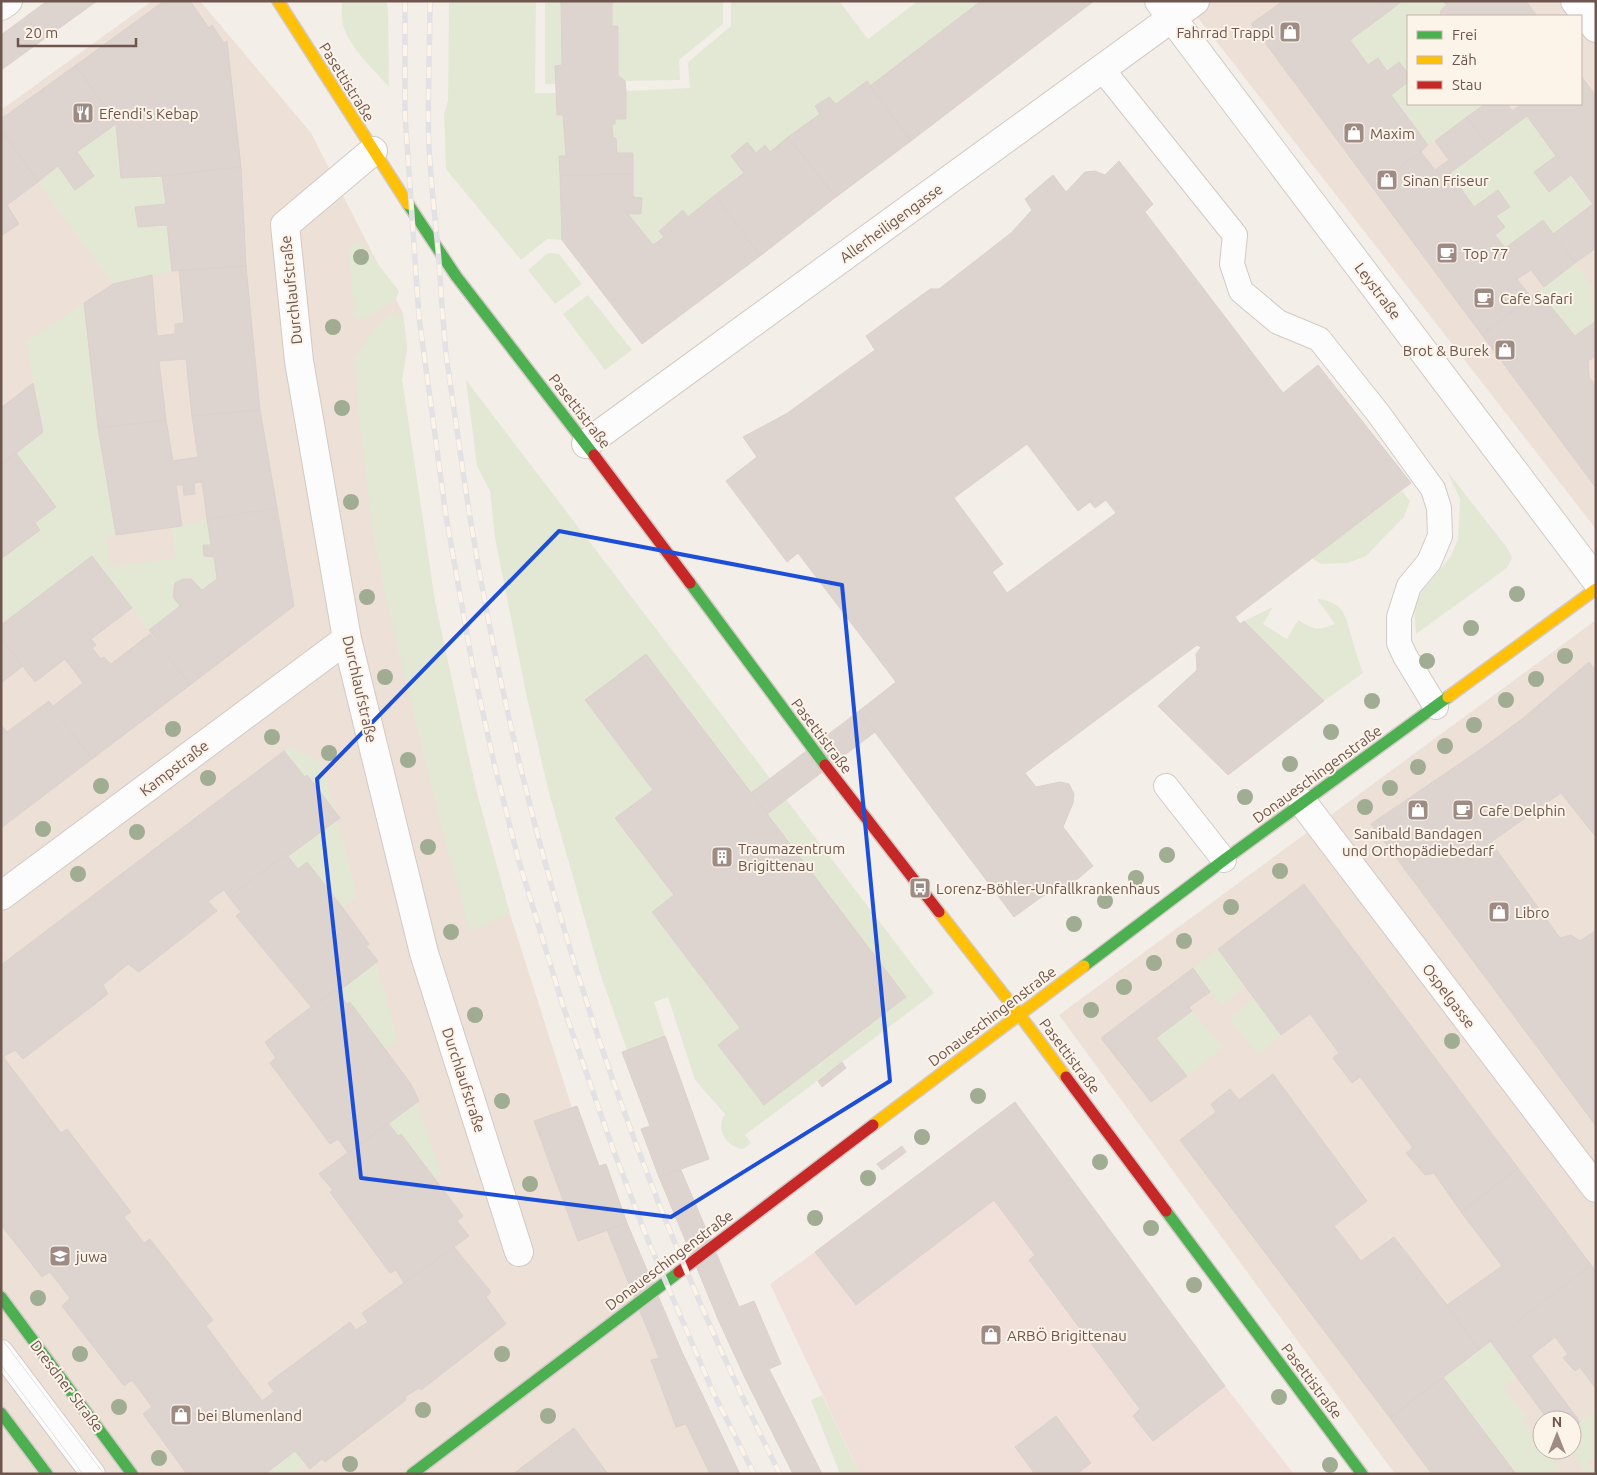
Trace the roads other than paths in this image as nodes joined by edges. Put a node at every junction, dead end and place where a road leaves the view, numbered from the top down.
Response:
1 (8, 1) edge
2 (278, 1) edge
3 (1194, 1) edge
4 (1576, 1) edge
5 (1, 6) edge
6 (1166, 10) edge
7 (1596, 28) edge
8 (1102, 69) junction
9 (373, 151) junction
10 (586, 444) junction
11 (1596, 580) edge
12 (1596, 589) edge
13 (347, 639) junction
14 (1436, 707) junction
15 (1166, 786) dead end
16 (1303, 803) junction
17 (1224, 860) junction
18 (1, 896) edge
19 (1019, 1014) junction
20 (1596, 1188) edge
21 (519, 1252) dead end
22 (1, 1297) edge
23 (1, 1352) edge
24 (1, 1412) edge
25 (47, 1474) edge
26 (93, 1474) edge
27 (132, 1474) edge
28 (412, 1474) edge
29 (1362, 1474) edge

1 - 5 street
2 - 9 street, Pasettistraße
3 - 6 street, Allerheiligengasse
4 - 7 street
6 - 8 street, Allerheiligengasse
6 - 11 street, Leystraße
8 - 10 street, Allerheiligengasse
8 - 14 lane
9 - 10 street, Pasettistraße
9 - 13 street, Durchlaufstraße
10 - 19 street, Pasettistraße
12 - 14 street, Donaueschingenstraße
13 - 18 street, Kampstraße
13 - 21 street, Durchlaufstraße
14 - 16 street, Donaueschingenstraße
15 - 17 lane
16 - 17 street, Donaueschingenstraße
16 - 20 street, Ospelgasse
17 - 19 street, Donaueschingenstraße
19 - 28 street, Donaueschingenstraße
19 - 29 street, Pasettistraße
22 - 27 street, Dresdner Straße
23 - 26 lane
24 - 25 street

